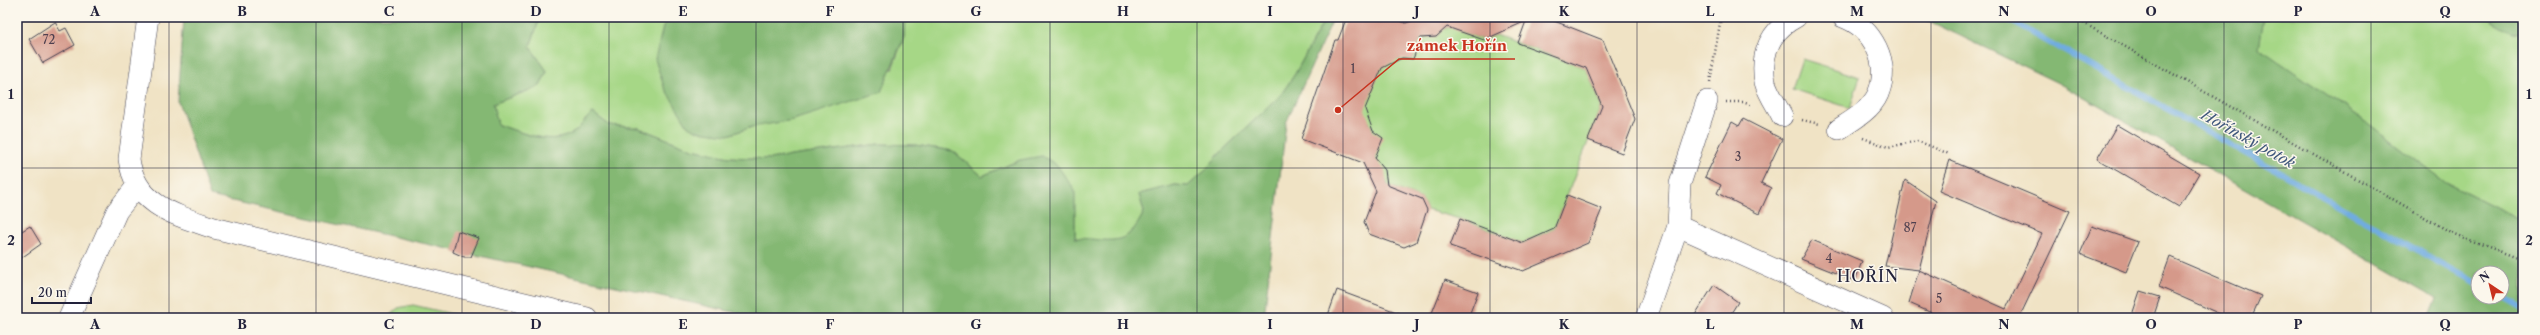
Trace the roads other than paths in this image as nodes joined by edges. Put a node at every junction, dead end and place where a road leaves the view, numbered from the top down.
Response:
1 (148, 17) edge
2 (1796, 17) edge
3 (1843, 17) edge
4 (1707, 101) road end
5 (1782, 116) dead end
6 (1839, 129) dead end
7 (137, 186) junction
8 (1678, 226) junction
9 (69, 318) edge
10 (587, 318) edge
11 (1646, 318) edge
12 (1882, 318) edge

1 - 7 street
2 - 5 street
3 - 6 street
4 - 8 street
7 - 9 street
7 - 10 street
8 - 11 street
8 - 12 street

